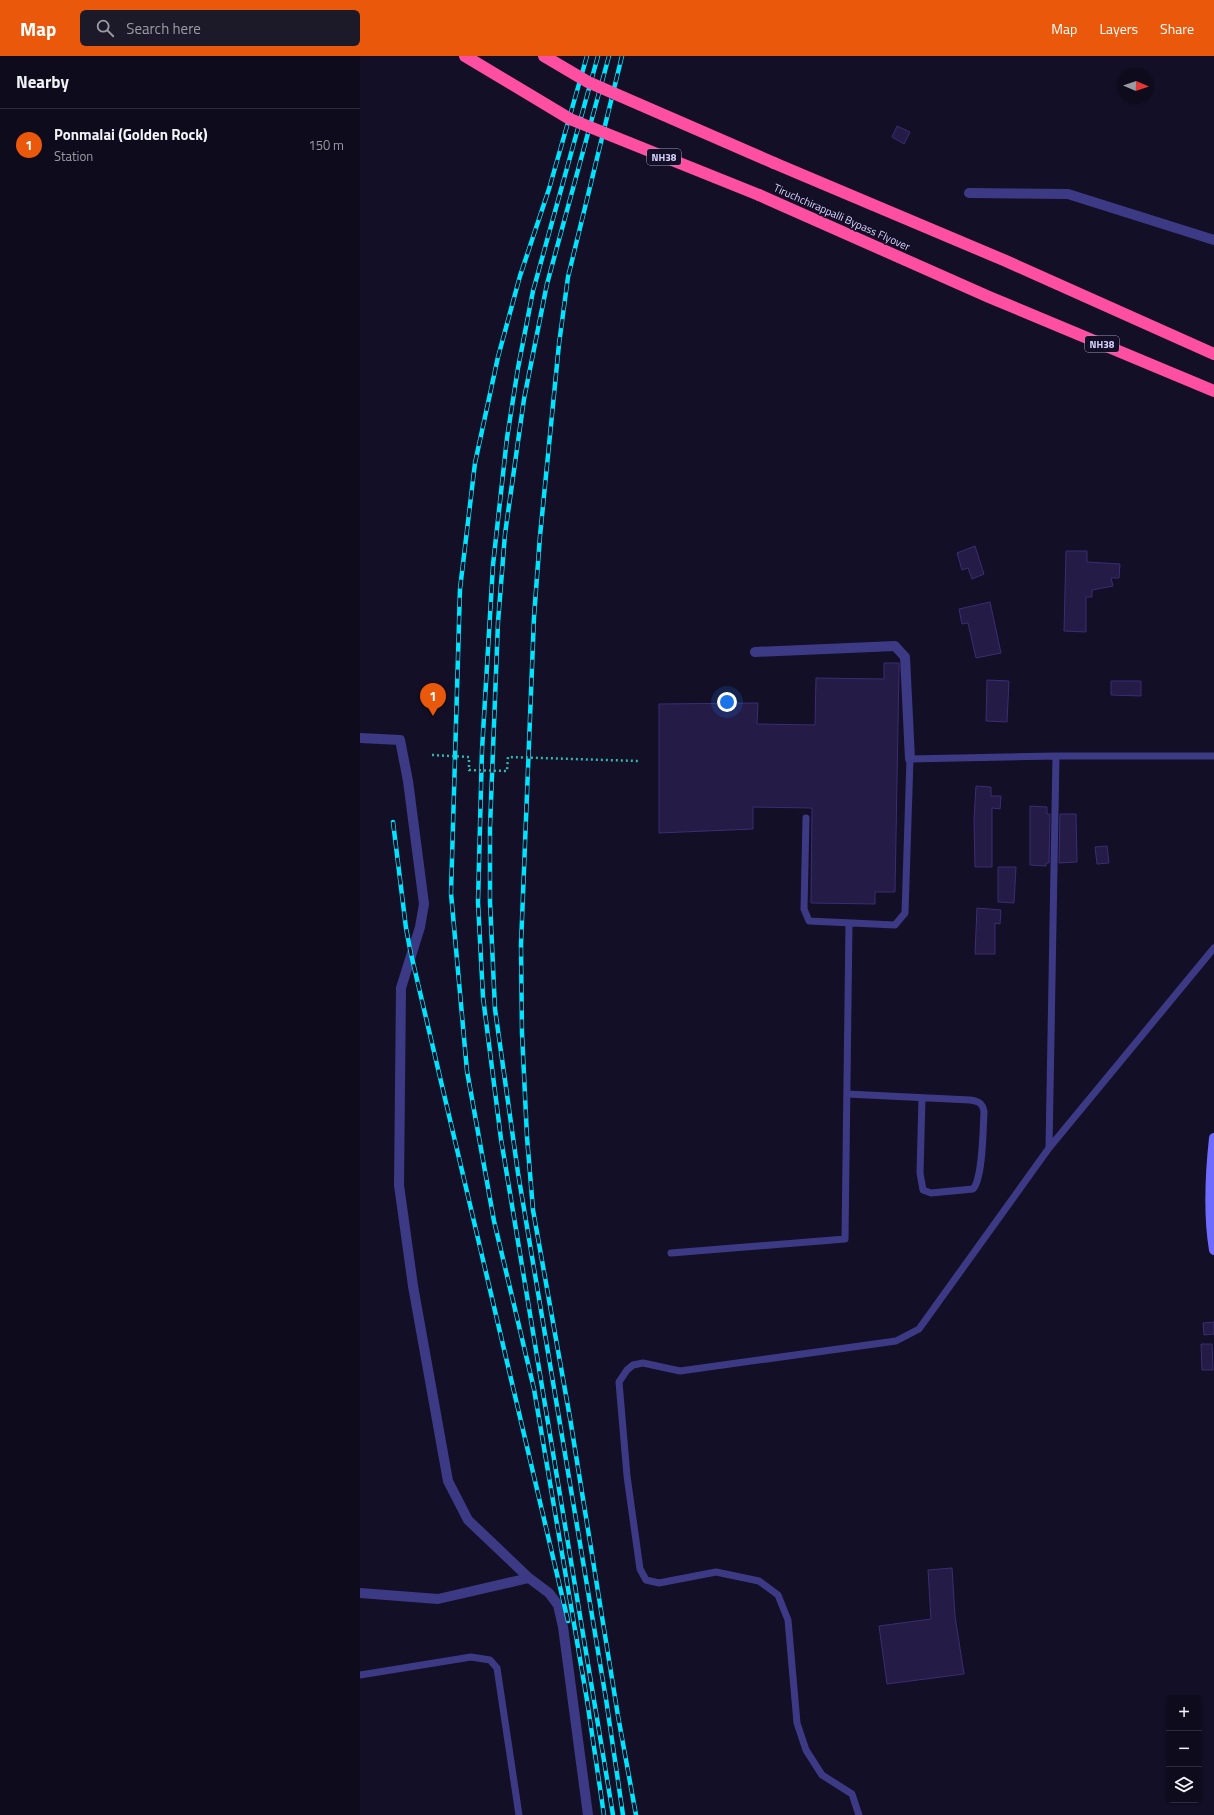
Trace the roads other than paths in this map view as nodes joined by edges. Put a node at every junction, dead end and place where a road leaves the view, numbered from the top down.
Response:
1 (466, 56) edge
2 (544, 56) edge
3 (969, 192) dead end
4 (1214, 240) edge
5 (1214, 354) edge
6 (1214, 392) edge
7 (755, 652) dead end
8 (360, 738) edge
9 (1056, 756) junction
10 (1214, 756) edge
11 (910, 759) junction
12 (806, 818) dead end
13 (849, 923) junction
14 (1214, 948) edge
15 (847, 1094) junction
16 (922, 1098) junction
17 (1214, 1138) edge
18 (1049, 1148) junction
19 (1214, 1246) edge
20 (671, 1253) dead end
21 (529, 1578) junction
22 (360, 1593) edge
23 (360, 1675) edge
24 (519, 1815) edge
25 (588, 1815) edge
26 (859, 1815) edge

1 - 6 highway, Tiruchchirappalli Bypass Flyover / NH38, bridge
2 - 5 highway, Tiruchchirappalli Bypass Flyover, bridge
3 - 4 street
7 - 11 street
8 - 21 street
9 - 10 lane
9 - 11 lane
9 - 18 lane
11 - 13 lane
12 - 13 lane
13 - 15 lane
14 - 18 lane
15 - 16 lane
15 - 20 lane
16 - 16 lane
17 - 19 street
18 - 26 lane
21 - 22 street
21 - 25 street
23 - 24 lane

